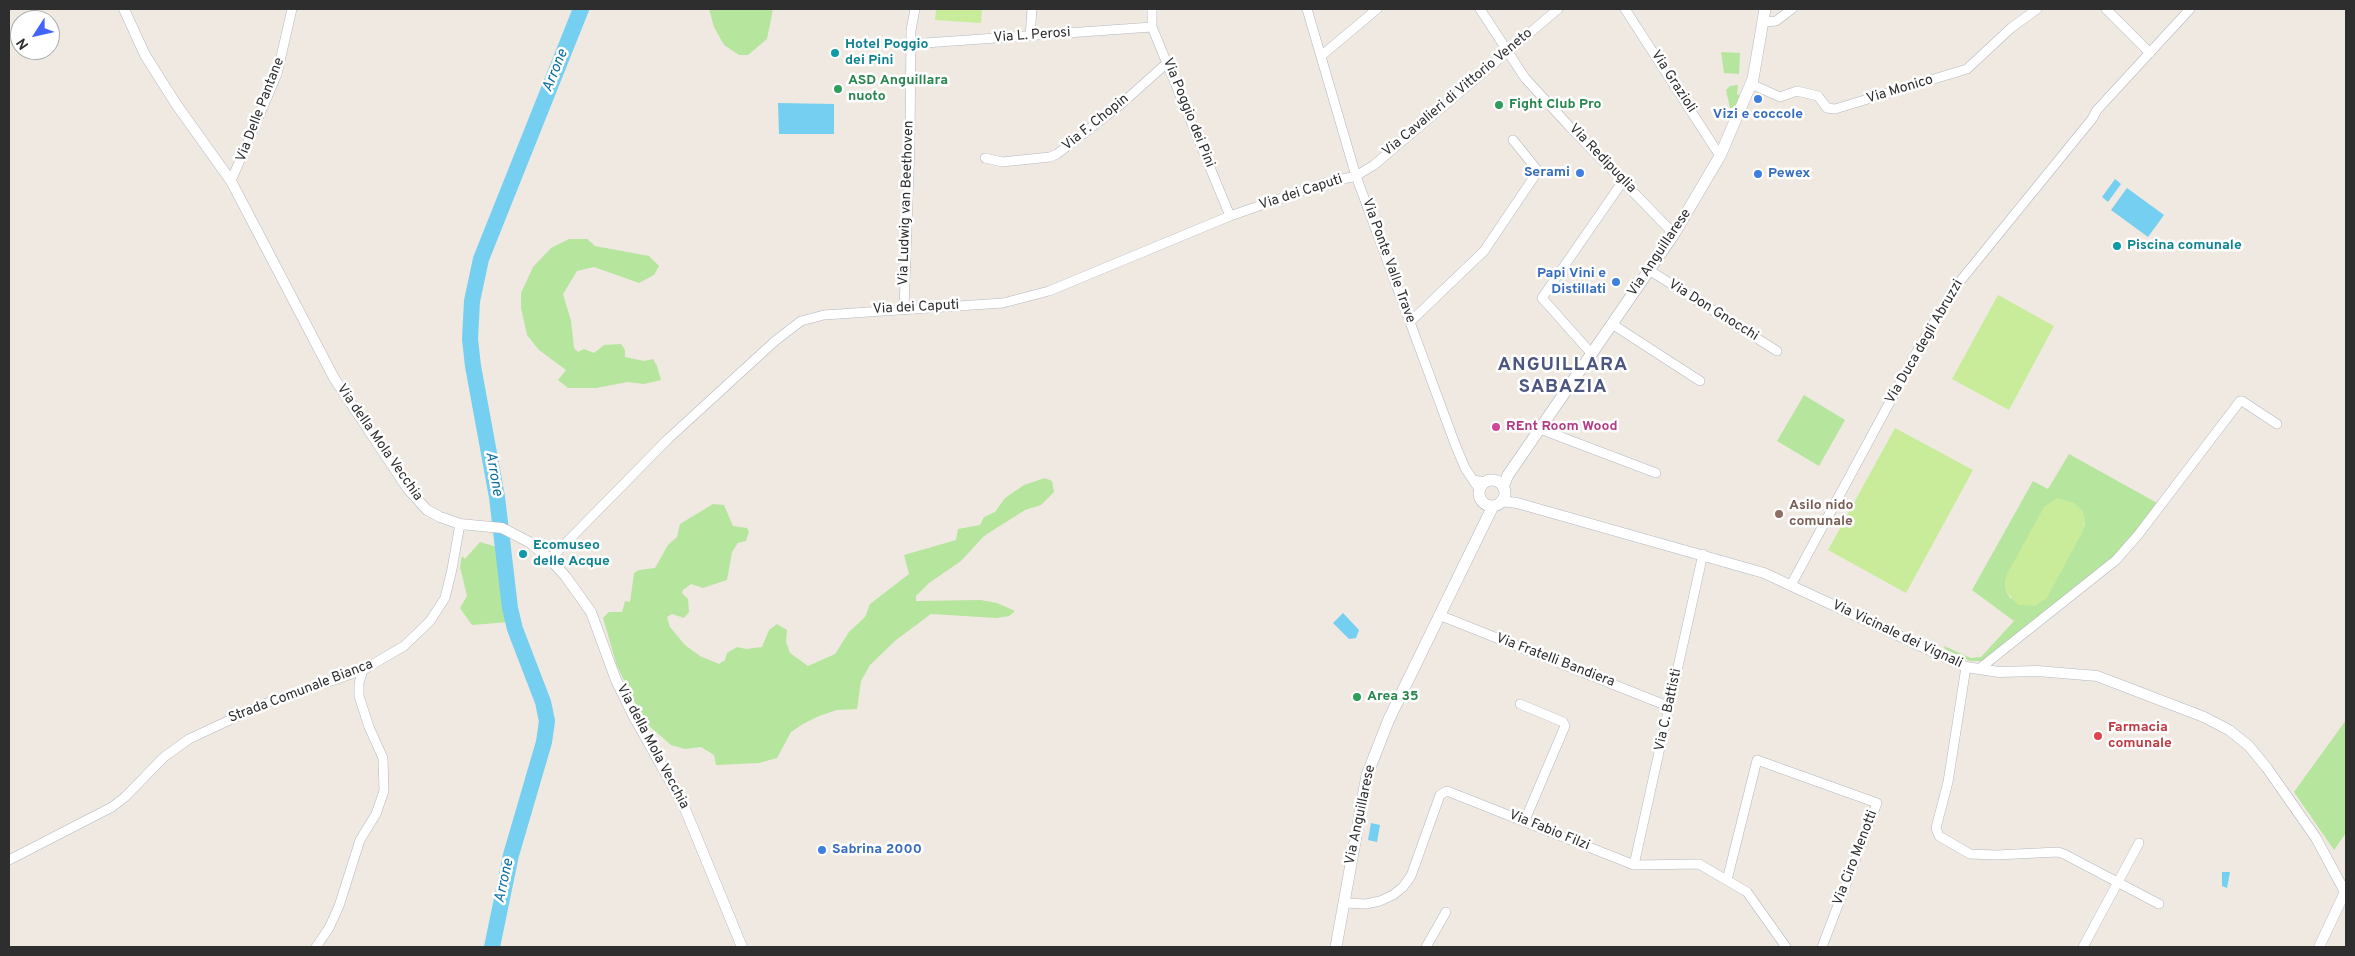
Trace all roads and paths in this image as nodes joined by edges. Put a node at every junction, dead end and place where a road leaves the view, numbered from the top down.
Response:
1 (124, 9) edge
2 (292, 9) edge
3 (916, 9) edge
4 (1032, 9) edge
5 (1152, 9) edge
6 (1307, 9) edge
7 (1377, 9) edge
8 (1480, 9) edge
9 (1558, 9) edge
10 (1625, 9) edge
11 (1765, 9) edge
12 (1792, 9) edge
13 (2037, 9) edge
14 (2106, 9) edge
15 (2190, 9) edge
16 (1763, 22) junction
17 (1152, 27) junction
18 (1030, 36) junction
19 (911, 44) junction
20 (1507, 51) junction
21 (2150, 52) junction
22 (1321, 56) junction
23 (1167, 62) junction
24 (1751, 84) junction
25 (1513, 140) dead end
26 (1720, 156) junction
27 (985, 158) dead end
28 (1356, 176) junction
29 (1623, 180) junction
30 (231, 181) junction
31 (1230, 216) junction
32 (1674, 234) junction
33 (1649, 270) junction
34 (904, 308) junction
35 (1410, 322) junction
36 (1612, 324) junction
37 (1777, 351) dead end
38 (1591, 353) junction
39 (1700, 381) dead end
40 (2277, 424) dead end
41 (1540, 429) junction
42 (1656, 473) dead end
43 (1491, 491) junction
44 (460, 524) junction
45 (1703, 554) junction
46 (550, 559) junction
47 (1791, 585) junction
48 (1440, 615) junction
49 (1966, 667) junction
50 (1979, 669) junction
51 (363, 670) junction
52 (1520, 704) dead end
53 (1670, 707) junction
54 (1525, 820) junction
55 (2139, 843) dead end
56 (9, 860) edge
57 (1634, 866) junction
58 (1727, 880) junction
59 (2118, 881) junction
60 (2346, 893) edge
61 (1345, 903) junction
62 (2159, 904) dead end
63 (1446, 912) dead end
64 (316, 947) edge
65 (742, 947) edge
66 (1336, 947) edge
67 (1426, 947) edge
68 (1786, 947) edge
69 (1822, 947) edge
70 (2083, 947) edge
71 (2319, 947) edge

1 - 30 street, Via della Mola Vecchia
2 - 30 street, Via Delle Pantane
3 - 19 street, Via Ludwig van Beethoven
4 - 18 street
5 - 17 street, Via Poggio dei Pini
6 - 22 street, Via Ponte Valle Trave
7 - 22 street
8 - 20 street, Via Redipuglia
9 - 20 street, Via Cavalieri di Vittorio Veneto
10 - 26 street, Via Grazioli
11 - 16 main road, Via Anguillarese
12 - 16 street
13 - 24 street, Via Monico
14 - 21 street
15 - 21 street, Via Duca degli Abruzzi
16 - 24 main road, Via Anguillarese
17 - 18 street, Via L. Perosi
17 - 23 street, Via Poggio dei Pini
18 - 19 street, Via L. Perosi
19 - 34 street, Via Ludwig van Beethoven
20 - 28 street, Via Cavalieri di Vittorio Veneto
20 - 29 street, Via Redipuglia
21 - 47 street, Via Duca degli Abruzzi
22 - 28 street, Via Ponte Valle Trave
23 - 27 street, Via F. Chopin
23 - 31 street, Via Poggio dei Pini
24 - 26 main road, Via Anguillarese
25 - 35 street
26 - 32 main road, Via Anguillarese
28 - 31 street, Via dei Caputi
28 - 35 street, Via Ponte Valle Trave
29 - 32 street, Via Redipuglia
29 - 38 street
30 - 44 street, Via della Mola Vecchia
31 - 34 street, Via dei Caputi
32 - 33 main road, Via Anguillarese
33 - 36 main road, Via Anguillarese
33 - 37 street, Via Don Gnocchi
34 - 46 street, Via dei Caputi
35 - 43 street, Via Ponte Valle Trave
36 - 38 main road, Via Anguillarese
36 - 39 street
38 - 41 main road, Via Anguillarese
40 - 50 street
41 - 42 street
41 - 43 main road, Via Anguillarese
43 - 45 street, Via Vicinale dei Vignali
43 - 48 main road, Via Anguillarese
44 - 46 street, Via della Mola Vecchia
44 - 51 street, Strada Comunale Bianca
45 - 47 street, Via Vicinale dei Vignali
45 - 53 street, Via C. Battisti
46 - 65 street, Via della Mola Vecchia
47 - 49 street, Via Vicinale dei Vignali
48 - 53 street, Via Fratelli Bandiera
48 - 61 main road, Via Anguillarese
49 - 50 street, Via Vicinale dei Vignali
49 - 59 street
50 - 60 street, Via Vicinale dei Vignali
51 - 56 street, Strada Comunale Bianca
51 - 64 street
52 - 54 street
53 - 57 street, Via C. Battisti
54 - 57 street, Via Fabio Filzi
54 - 61 street, Via Fabio Filzi
55 - 59 street
57 - 58 street, Via Fabio Filzi
58 - 68 street, Via Fabio Filzi
58 - 69 street, Via Ciro Menotti
59 - 62 street
59 - 70 street
60 - 71 street
61 - 66 main road, Via Anguillarese
63 - 67 street

